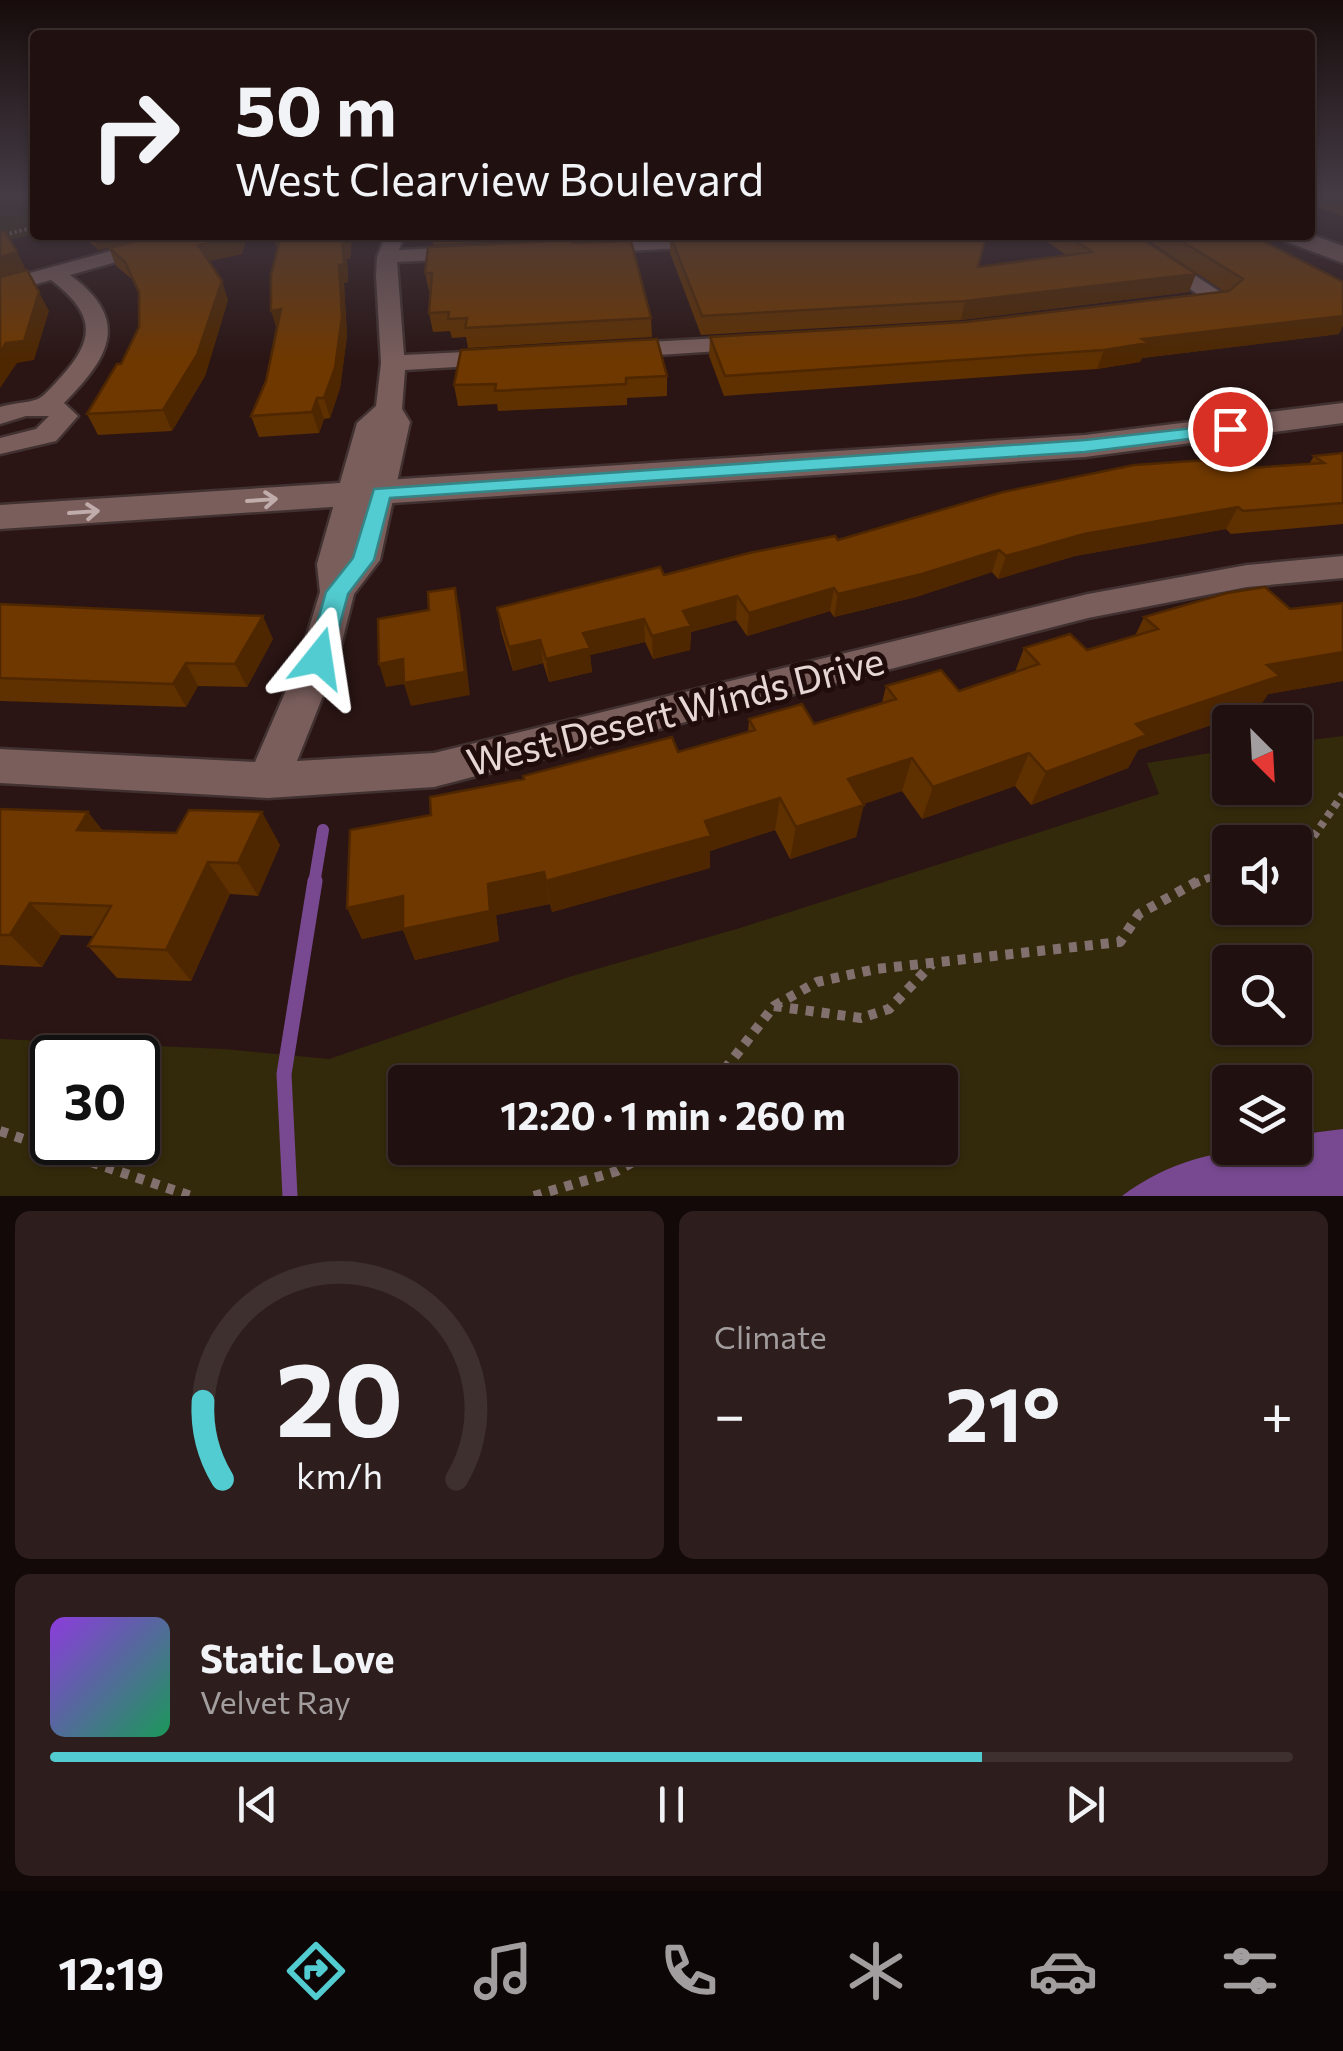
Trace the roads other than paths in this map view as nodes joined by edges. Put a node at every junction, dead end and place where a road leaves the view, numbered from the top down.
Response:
1 (130, 251) edge
2 (391, 251) edge
3 (496, 251) edge
4 (500, 251) edge
5 (1145, 251) edge
6 (52, 271) junction
7 (0, 288) edge
8 (1182, 303) edge
9 (783, 341) edge
10 (588, 352) edge
11 (529, 356) edge
12 (393, 363) junction
13 (1343, 385) edge
14 (46, 406) junction
15 (1343, 413) edge
16 (0, 416) edge
17 (0, 446) edge
18 (372, 478) junction
19 (0, 486) edge
20 (0, 518) edge
21 (1343, 567) edge
22 (0, 766) edge
23 (268, 780) junction

1 - 6 street
2 - 12 street
3 - 4 street
5 - 8 street
6 - 7 street
6 - 14 street
9 - 10 street
11 - 12 street
12 - 18 street
13 - 18 street
14 - 16 street
14 - 17 street
15 - 18 street
18 - 19 street
20 -> 18 street
18 - 23 street
21 - 23 street, West Desert Winds Drive
22 - 23 street, West Desert Winds Drive

